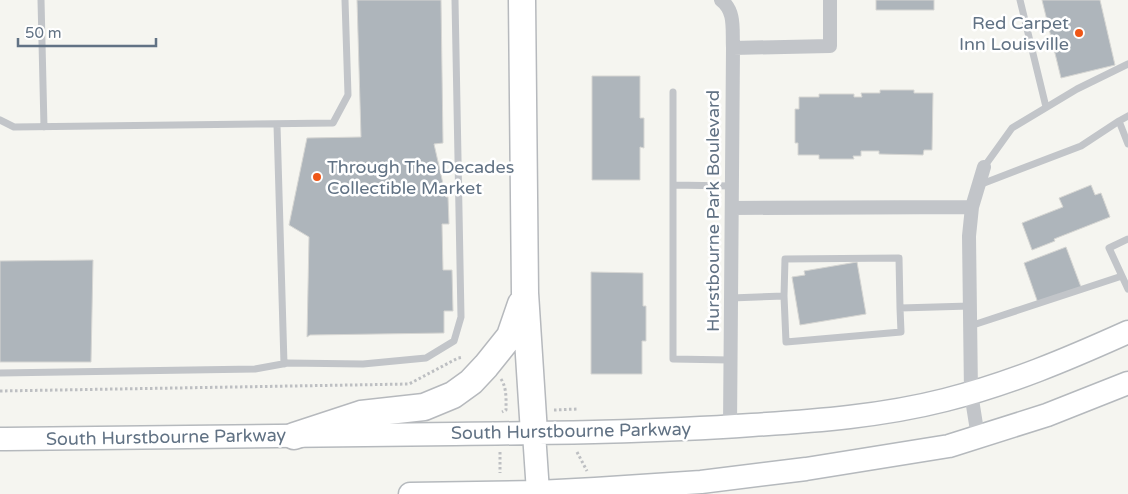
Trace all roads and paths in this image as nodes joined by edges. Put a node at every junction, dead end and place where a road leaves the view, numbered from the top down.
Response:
1 (42, 0) edge
2 (345, 0) edge
3 (454, 0) edge
4 (522, 0) edge
5 (720, 0) edge
6 (830, 0) edge
7 (1020, 0) edge
8 (732, 48) junction
9 (1128, 64) edge
10 (673, 92) dead end
11 (1046, 107) junction
12 (1128, 116) edge
13 (0, 120) edge
14 (1119, 121) junction
15 (277, 125) junction
16 (44, 127) junction
17 (1128, 144) edge
18 (984, 167) joint
19 (673, 185) junction
20 (732, 186) junction
21 (979, 186) junction
22 (732, 208) junction
23 (972, 208) junction
24 (1128, 240) edge
25 (1122, 276) junction
26 (1128, 288) edge
27 (525, 293) junction
28 (784, 296) junction
29 (731, 298) junction
30 (970, 306) junction
31 (900, 308) junction
32 (970, 326) junction
33 (1128, 332) edge
34 (730, 360) junction
35 (284, 364) junction
36 (486, 366) junction
37 (0, 373) edge
38 (1128, 383) edge
39 (0, 390) edge
40 (971, 393) junction
41 (499, 414) dead end
42 (730, 427) junction
43 (534, 434) junction
44 (294, 436) junction
45 (978, 437) junction
46 (0, 439) edge
47 (538, 492) junction
48 (410, 494) edge

1 - 16 lane
2 - 15 lane
3 - 35 lane
4 - 27 highway
5 - 8 street, Hurstbourne Park Boulevard
6 - 8 street
7 - 11 lane
8 - 20 street, Hurstbourne Park Boulevard
9 - 11 lane
10 - 19 lane
11 - 18 lane
12 - 14 lane
13 - 16 lane
14 - 17 lane
14 - 21 lane
15 - 16 lane
15 - 35 lane
18 - 21 street
19 - 20 lane
19 - 34 lane
20 - 22 street, Hurstbourne Park Boulevard
21 - 23 street
22 - 23 street
22 - 29 street, Hurstbourne Park Boulevard
23 - 30 street
24 - 25 lane
25 - 26 lane
25 - 32 lane
27 - 36 highway
27 - 43 highway
28 - 29 lane
28 - 31 lane
28 - 31 lane
29 - 34 street, Hurstbourne Park Boulevard
30 - 31 lane
30 - 32 street
32 - 40 street
33 - 40 main road, South Hurstbourne Parkway
34 - 42 street, Hurstbourne Park Boulevard
35 - 37 lane
36 - 39 path
36 - 41 path
36 - 44 highway
38 - 45 main road
40 - 42 main road, South Hurstbourne Parkway
40 - 45 street
42 - 43 main road, South Hurstbourne Parkway
43 - 44 main road, South Hurstbourne Parkway
43 - 47 main road
44 - 46 main road, South Hurstbourne Parkway
45 - 47 main road
47 - 48 main road

